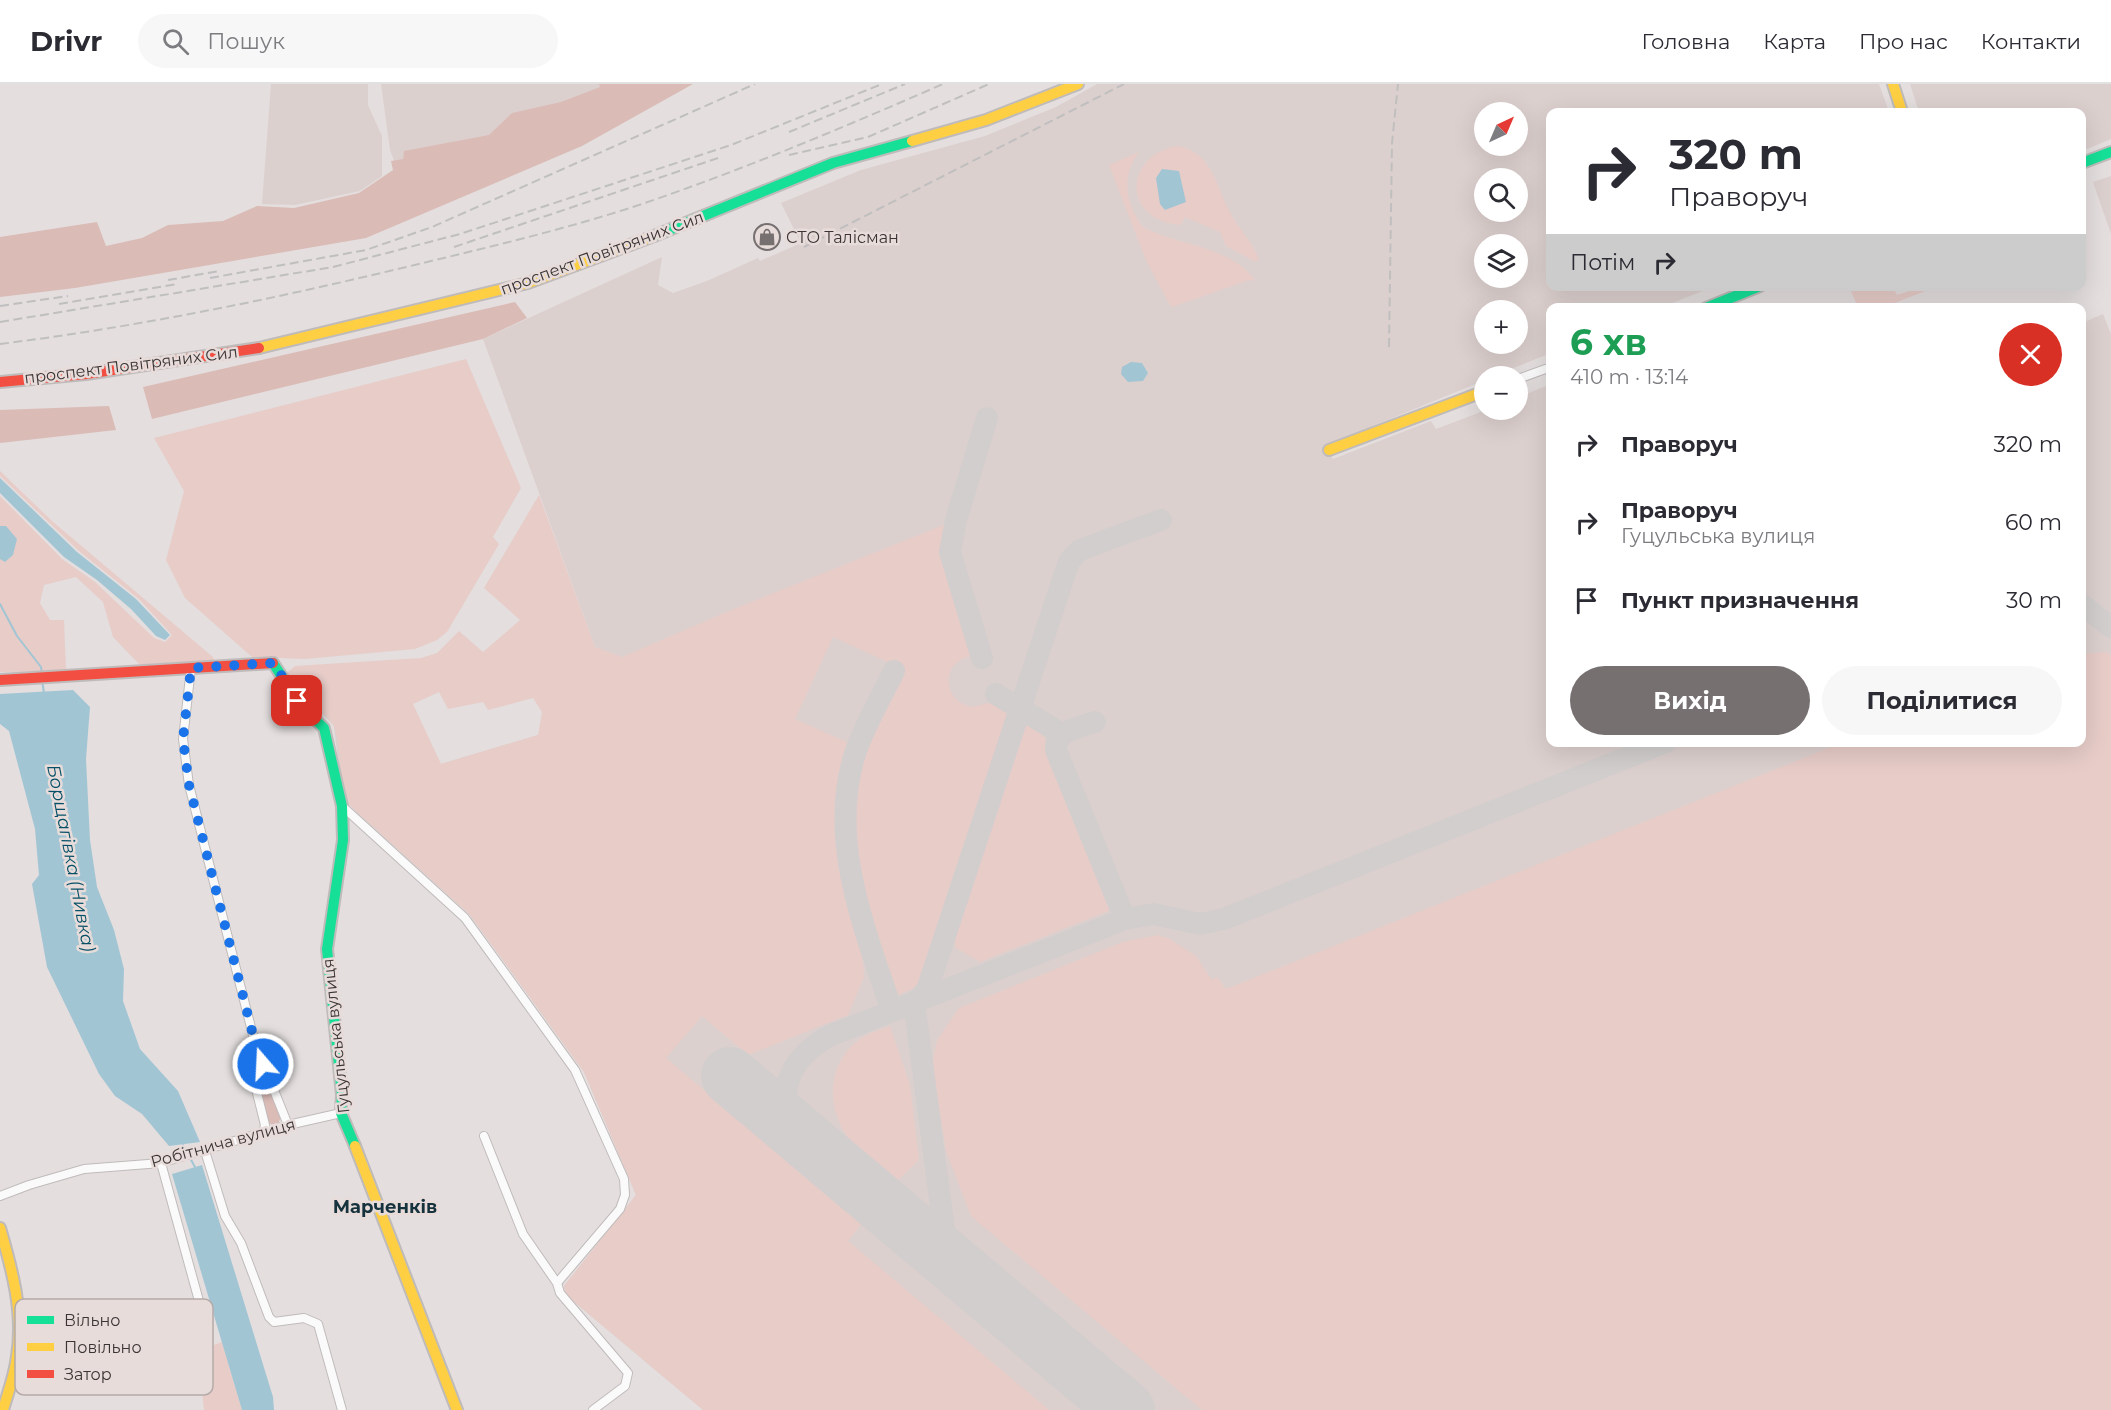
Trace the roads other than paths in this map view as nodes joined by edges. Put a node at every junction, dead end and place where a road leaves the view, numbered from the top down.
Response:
1 (1064, 84) edge
2 (1078, 84) edge
3 (1893, 84) edge
4 (1049, 95) junction
5 (1901, 108) edge
6 (2111, 152) edge
7 (2086, 161) edge
8 (1748, 291) edge
9 (1719, 303) edge
10 (1546, 369) edge
11 (1528, 375) edge
12 (0, 382) edge
13 (1474, 395) edge
14 (1329, 450) dead end
15 (191, 668) junction
16 (0, 680) edge
17 (342, 806) junction
18 (255, 1043) junction
19 (341, 1113) junction
20 (288, 1125) junction
21 (263, 1133) junction
22 (484, 1136) dead end
23 (206, 1151) junction
24 (161, 1163) junction
25 (0, 1197) edge
26 (0, 1228) edge
27 (557, 1283) junction
28 (17, 1299) edge
29 (198, 1299) edge
30 (15, 1365) edge
31 (3, 1410) edge
32 (342, 1410) edge
33 (457, 1410) edge
34 (593, 1410) edge

1 - 4 street, проспект Повітряних Сил
2 - 4 street, проспект Повітряних Сил
3 - 5 street
4 - 12 street, проспект Повітряних Сил
6 - 7 street
8 - 9 street
10 - 11 street
13 - 14 street
15 - 16 street
15 - 17 street, Гуцульська вулиця
15 - 18 street
17 - 19 street, Гуцульська вулиця
17 - 27 street
18 - 20 street
18 - 21 street
19 - 20 street, Робітнича вулиця
19 - 33 street, Гуцульська вулиця
20 - 21 street, Робітнича вулиця
21 - 23 street, Робітнича вулиця
22 - 27 street
23 - 24 street, Робітнича вулиця
23 - 32 street
24 - 25 street, Робітнича вулиця
24 - 29 street
26 - 28 street
27 - 34 street
30 - 31 street

